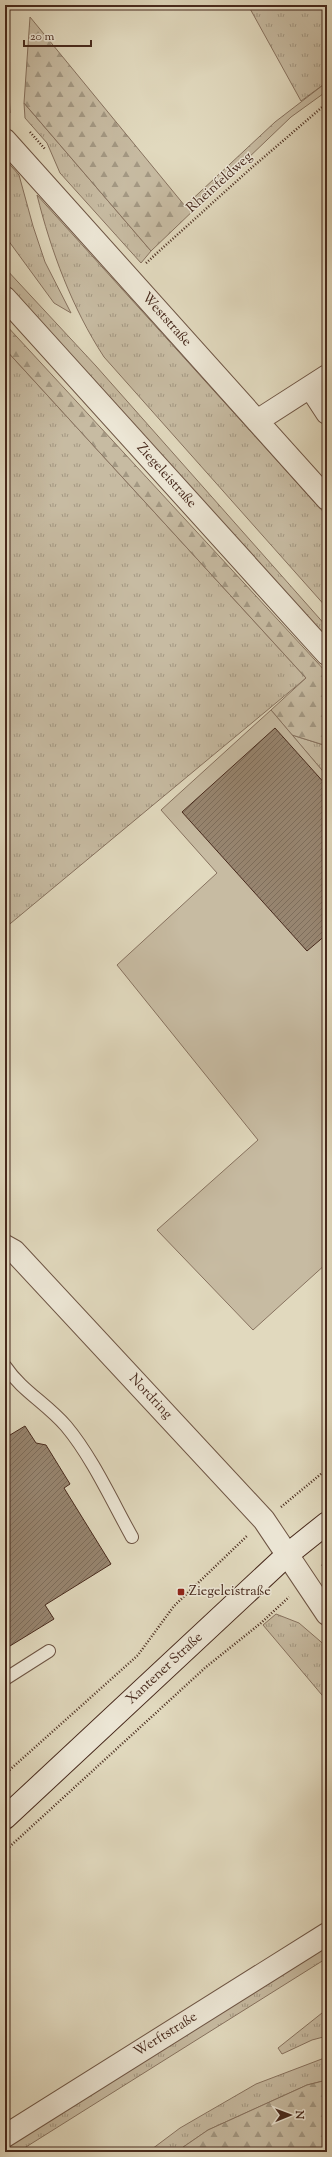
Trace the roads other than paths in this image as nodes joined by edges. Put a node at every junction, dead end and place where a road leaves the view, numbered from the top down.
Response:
1 (5, 140) edge
2 (5, 298) edge
3 (319, 382) edge
4 (327, 413) edge
5 (257, 421) junction
6 (327, 500) edge
7 (327, 654) edge
8 (5, 1246) edge
9 (5, 1366) edge
10 (327, 1523) edge
11 (132, 1537) dead end
12 (287, 1556) junction
13 (327, 1614) edge
14 (49, 1651) dead end
15 (5, 1680) edge
16 (5, 1818) edge
17 (327, 1934) edge
18 (5, 2136) edge

1 - 5 street, Weststraße
2 - 7 street, Ziegeleistraße
3 - 4 street
3 - 5 street
5 - 6 street, Weststraße
8 - 12 street, Nordring
9 - 11 lane
10 - 12 street, Xantener Straße
12 - 13 street
12 - 16 street, Xantener Straße
14 - 15 lane
17 - 18 street, Werftstraße

